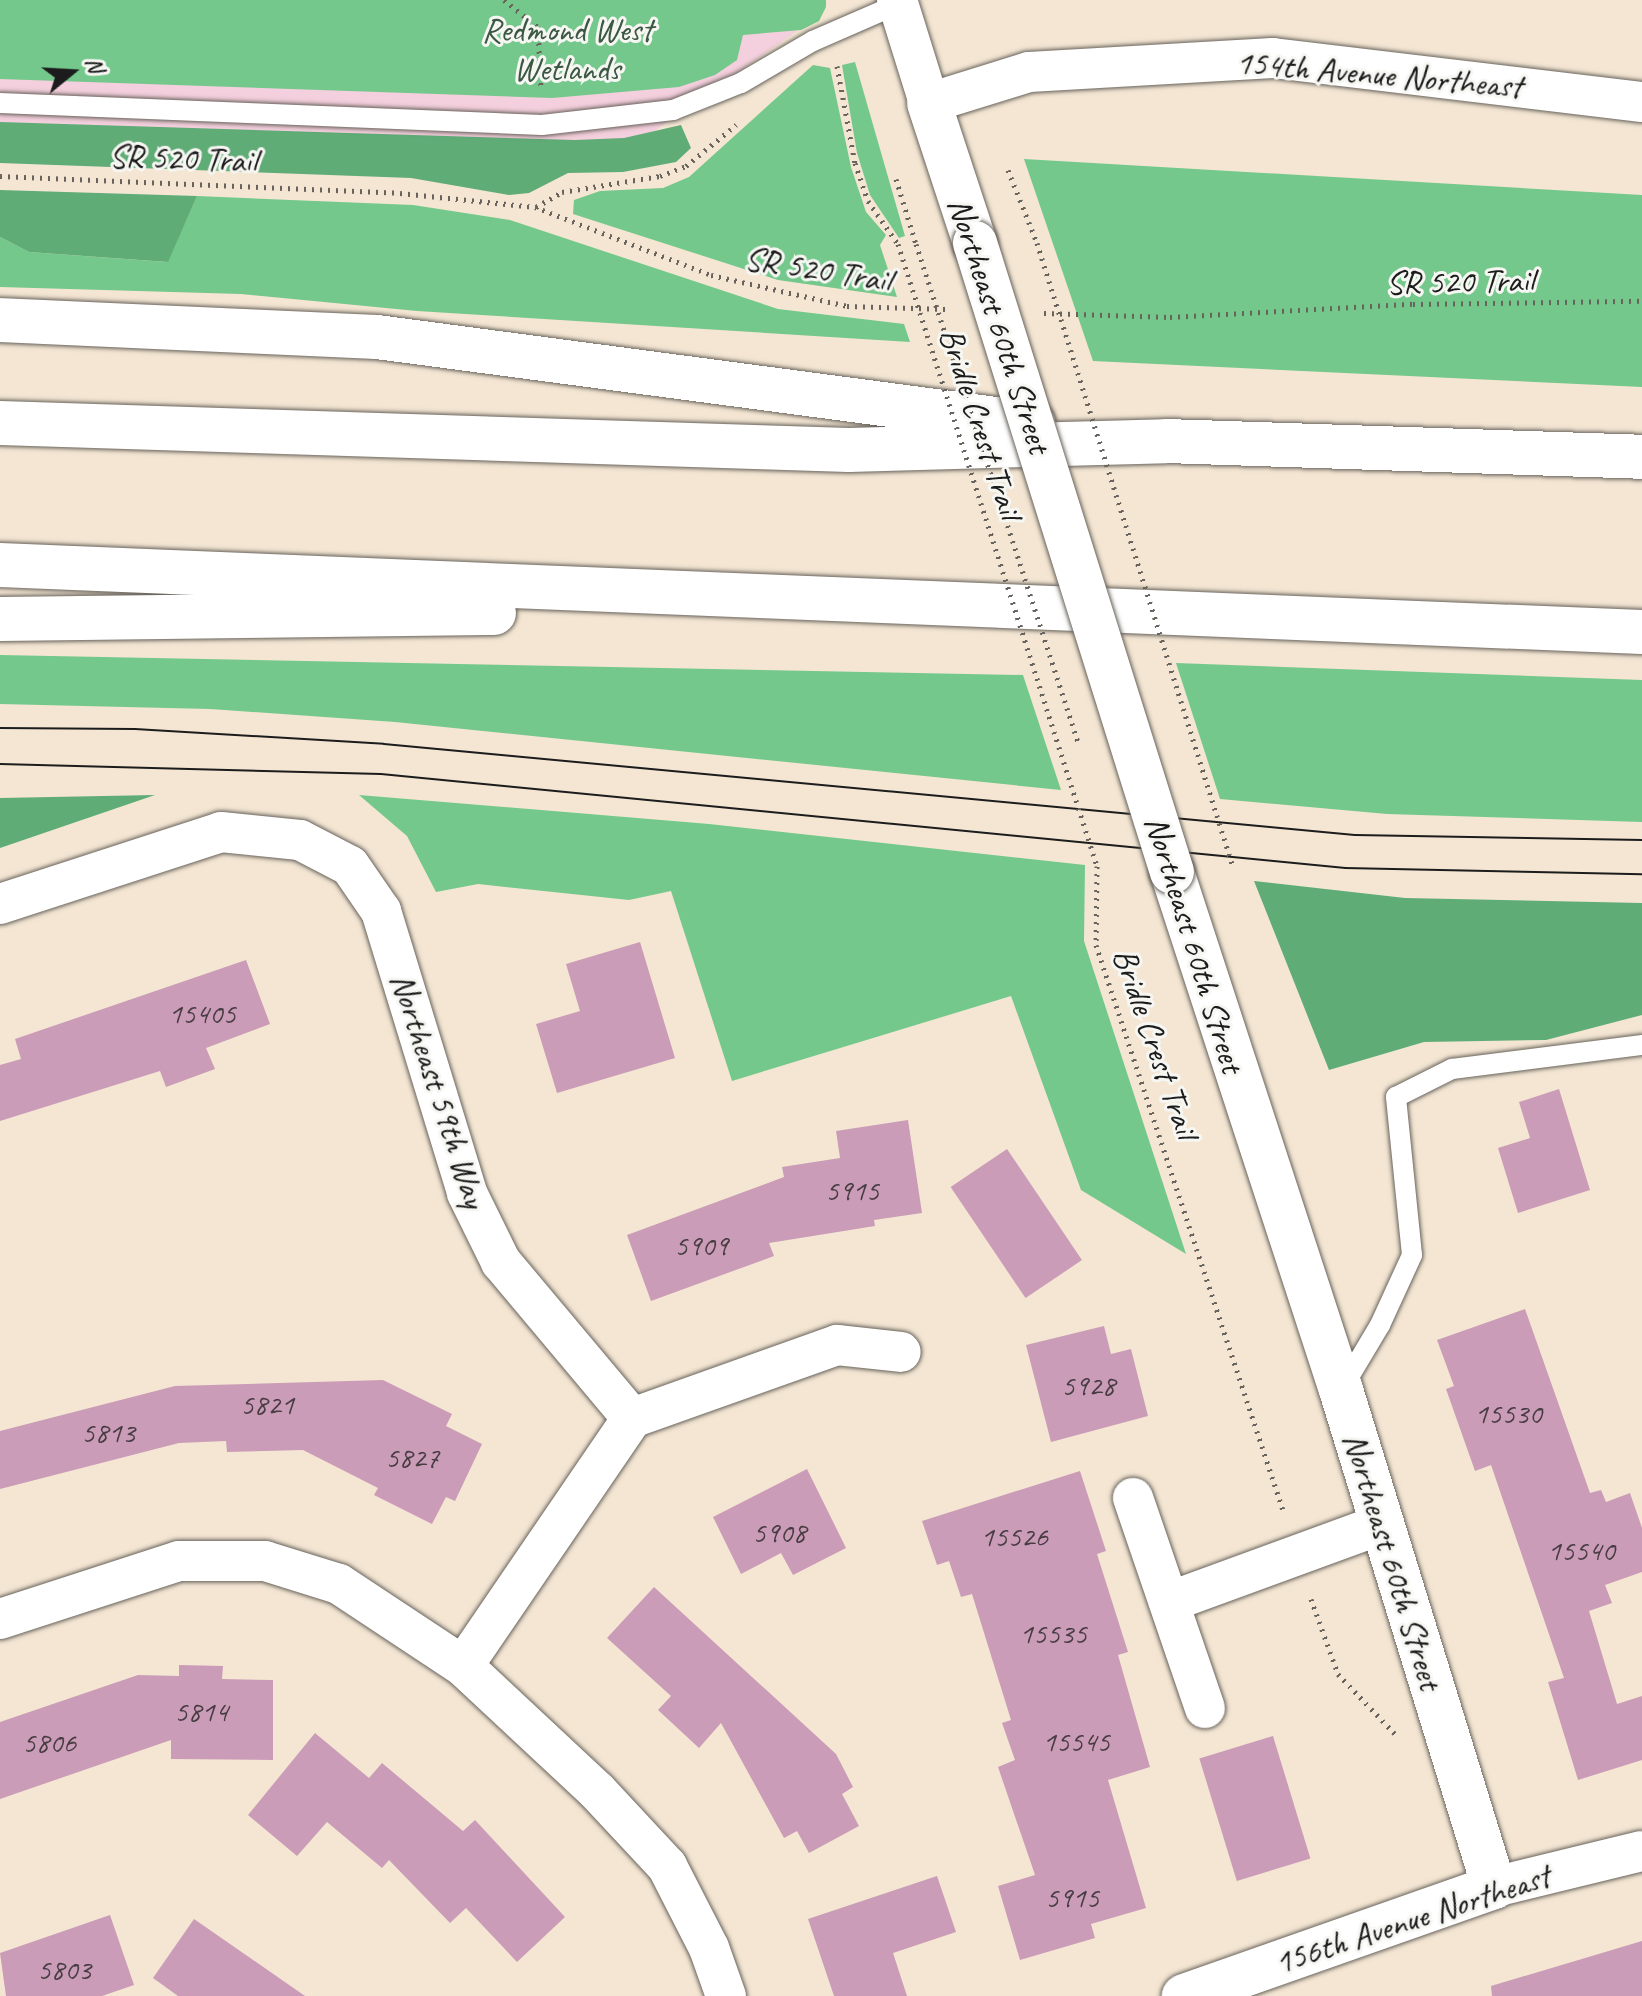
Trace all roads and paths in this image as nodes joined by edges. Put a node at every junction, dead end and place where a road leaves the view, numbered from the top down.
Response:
1 (504, 0) edge
2 (897, 2) edge
3 (838, 70) dead end
4 (1642, 102) edge
5 (0, 103) edge
6 (929, 103) junction
7 (542, 125) junction
8 (1008, 170) dead end
9 (0, 176) edge
10 (896, 179) dead end
11 (1642, 301) edge
12 (955, 310) dead end
13 (1032, 312) dead end
14 (0, 320) edge
15 (0, 423) edge
16 (1166, 441) junction
17 (1642, 457) edge
18 (0, 565) edge
19 (981, 607) junction
20 (0, 619) edge
21 (1642, 632) edge
22 (1082, 753) dead end
23 (1233, 867) dead end
24 (0, 904) edge
25 (1642, 1045) edge
26 (901, 1352) dead end
27 (1341, 1390) junction
28 (632, 1418) junction
29 (1133, 1498) dead end
30 (1382, 1524) junction
31 (1298, 1555) junction
32 (1169, 1602) junction
33 (0, 1619) edge
34 (463, 1666) junction
35 (1205, 1708) dead end
36 (1398, 1737) dead end
37 (1642, 1851) edge
38 (1494, 1887) junction
39 (726, 1996) edge
40 (1184, 1996) edge

1 - 7 path
2 - 6 street, Northeast 60th Street
2 - 7 lane
3 - 31 path, Bridle Crest Trail, bridge
4 - 6 street, 154th Avenue Northeast
5 - 7 lane
6 - 27 main road, Northeast 60th Street, bridge
8 - 23 path, bridge
9 - 12 path, SR 520 Trail
10 - 22 path, bridge
11 - 13 path, SR 520 Trail
14 - 16 main road
15 - 16 main road
16 - 17 main road
18 - 19 main road
19 - 20 main road
19 - 21 main road
24 - 28 street, Northeast 59th Way
25 - 27 lane
26 - 28 street
27 - 30 main road, Northeast 60th Street
28 - 34 street
29 - 32 street
30 - 31 street
30 - 38 main road, Northeast 60th Street
31 - 32 street
31 - 36 path, Bridle Crest Trail
32 - 35 street
33 - 34 street
34 - 39 street
37 - 38 street, 156th Avenue Northeast
38 - 40 main road, 156th Avenue Northeast

